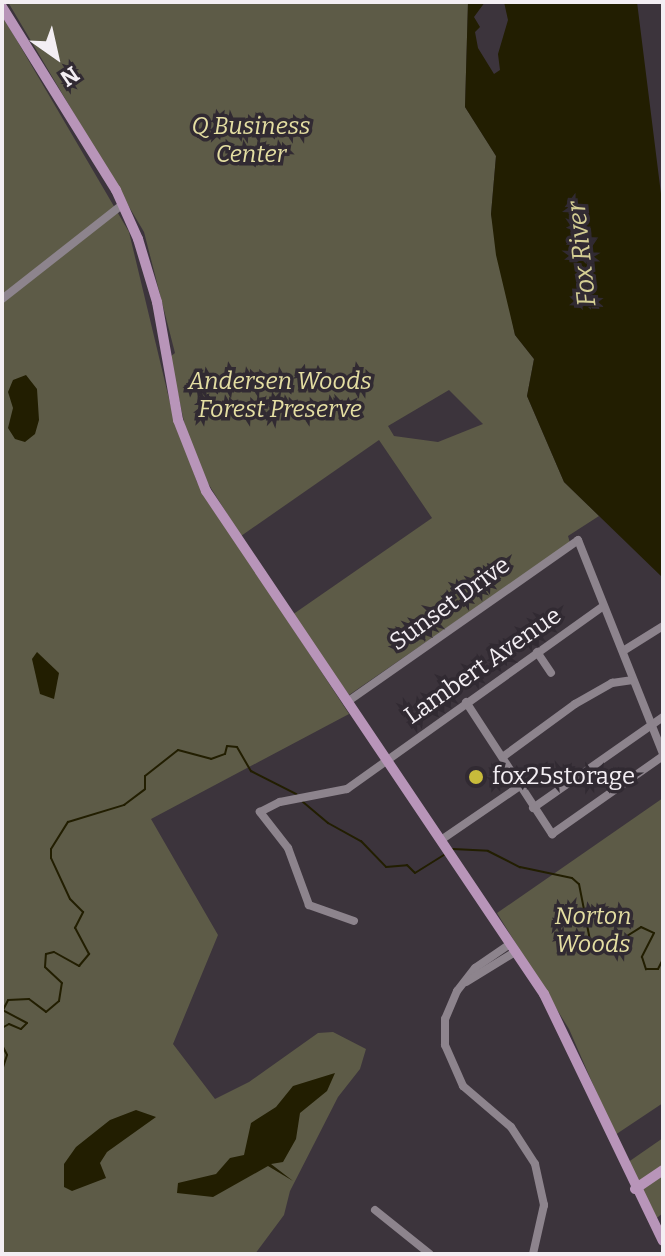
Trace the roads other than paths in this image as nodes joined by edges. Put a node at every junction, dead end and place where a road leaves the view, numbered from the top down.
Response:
1 (2, 7) edge
2 (122, 205) junction
3 (2, 299) edge
4 (604, 606) junction
5 (663, 626) edge
6 (623, 651) junction
7 (537, 652) junction
8 (551, 673) dead end
9 (633, 680) junction
10 (347, 702) junction
11 (466, 702) junction
12 (663, 717) edge
13 (652, 725) junction
14 (663, 755) edge
15 (504, 756) junction
16 (386, 760) junction
17 (520, 786) junction
18 (533, 808) junction
19 (443, 843) junction
20 (354, 921) dead end
21 (512, 948) junction
22 (663, 1170) edge
23 (635, 1189) junction
24 (375, 1210) dead end
25 (663, 1241) edge
26 (430, 1254) edge
27 (533, 1254) edge

1 - 2 main road
2 - 3 street
2 - 10 main road
4 - 6 street
4 - 7 street, Lambert Avenue
4 - 10 street, Sunset Drive
5 - 6 street
6 - 9 street
7 - 8 street
7 - 11 street, Lambert Avenue
9 - 13 street
9 - 15 street
10 - 16 main road
11 - 15 street
11 - 16 street, Lambert Avenue
12 - 13 street
13 - 14 street
13 - 18 street
14 - 18 street
15 - 17 street
16 - 19 main road
16 - 20 street, Lambert Avenue
17 - 18 street
17 - 19 street
19 - 21 main road
21 - 23 main road
21 - 27 street
22 - 23 main road
23 - 25 main road
24 - 26 street

